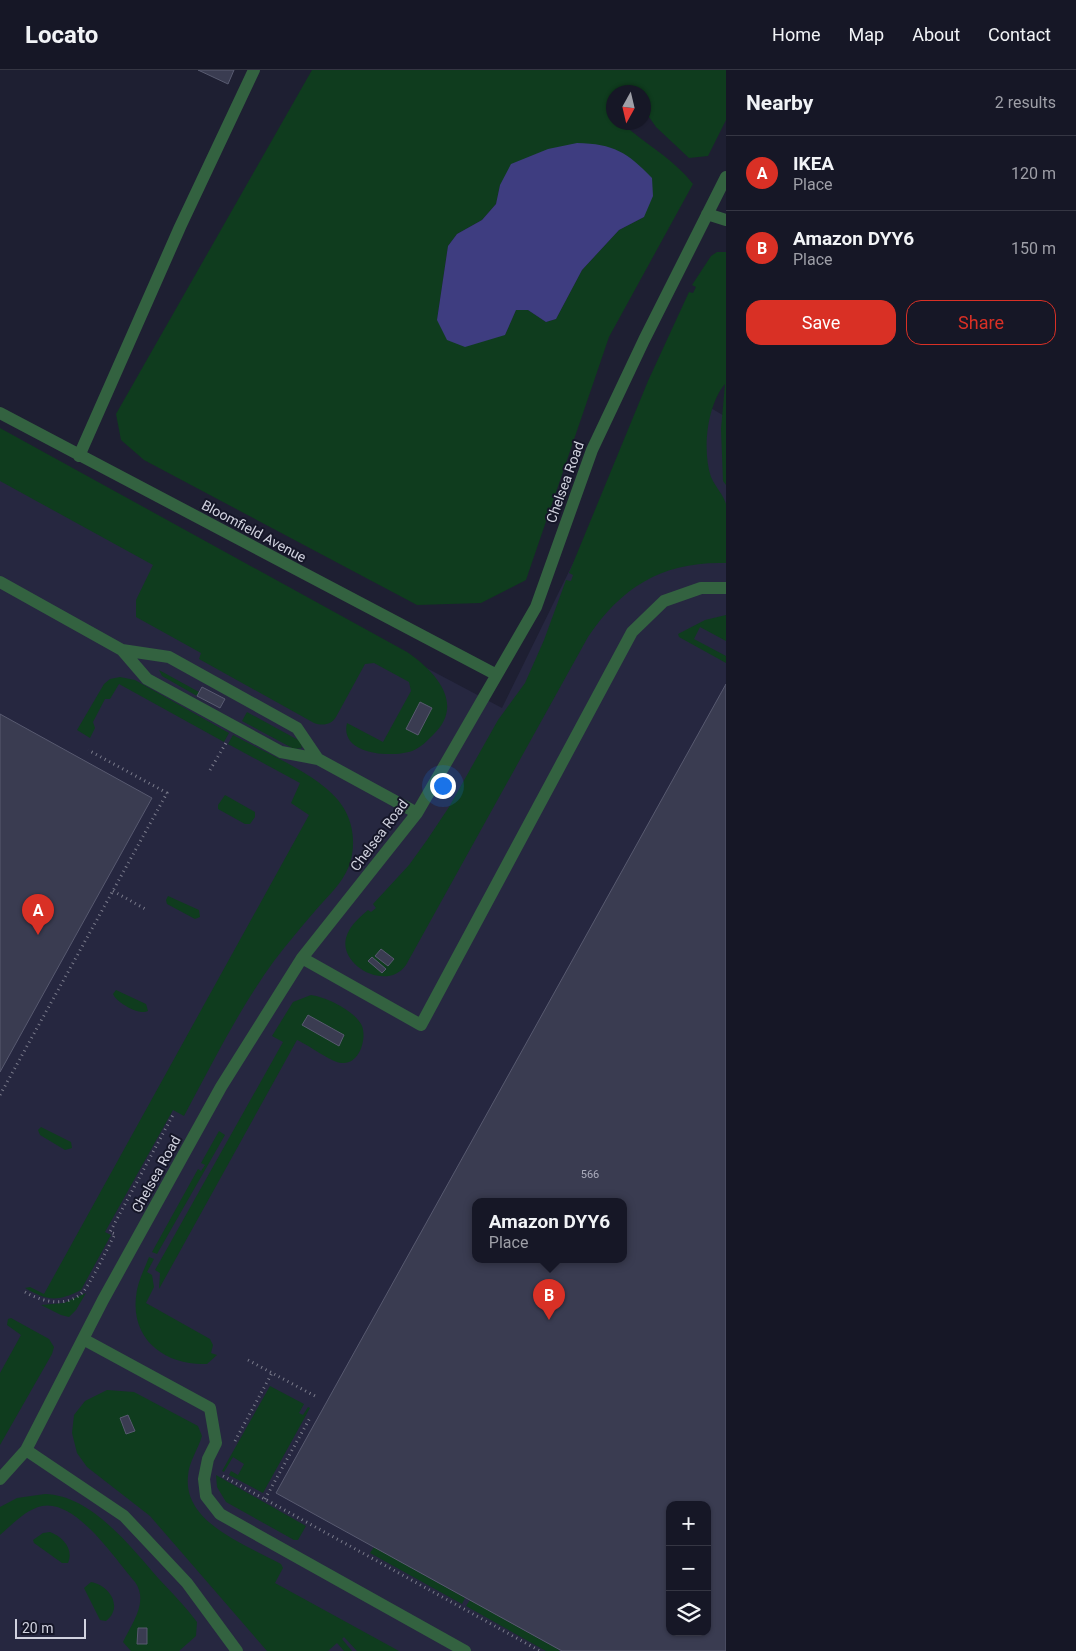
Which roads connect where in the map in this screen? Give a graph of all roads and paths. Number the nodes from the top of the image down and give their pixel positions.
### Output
1 (254, 70) edge
2 (726, 177) edge
3 (707, 214) junction
4 (726, 220) edge
5 (0, 413) edge
6 (79, 456) junction
7 (0, 582) edge
8 (726, 588) edge
9 (122, 650) junction
10 (496, 674) junction
11 (226, 743) dead end
12 (88, 750) dead end
13 (318, 760) junction
14 (210, 770) dead end
15 (416, 813) junction
16 (113, 891) junction
17 (147, 910) dead end
18 (302, 958) junction
19 (0, 1095) edge
20 (174, 1113) dead end
21 (25, 1292) dead end
22 (83, 1339) junction
23 (248, 1360) dead end
24 (272, 1373) junction
25 (315, 1396) dead end
26 (311, 1416) dead end
27 (230, 1449) dead end
28 (26, 1450) junction
29 (220, 1470) dead end
30 (0, 1479) edge
31 (266, 1500) junction
32 (237, 1651) edge
33 (465, 1651) edge
34 (540, 1651) edge

1 - 6 street
2 - 3 street, Chelsea Road
3 - 4 street
3 - 10 street, Chelsea Road
5 - 6 street, Bloomfield Avenue
6 - 10 street, Bloomfield Avenue
7 - 9 street
8 - 18 street
9 - 13 street
9 - 13 street
10 - 15 street, Chelsea Road
11 - 14 path
12 - 16 path
13 - 15 street
15 - 18 street, Chelsea Road
16 - 17 path
16 - 19 path
18 - 22 street, Chelsea Road
20 - 21 path
22 - 28 street, Chelsea Road
22 - 33 street
23 - 24 path
24 - 25 path
24 - 27 path
26 - 31 path
28 - 30 street, Chelsea Road
28 - 32 street
29 - 31 path
31 - 34 path

